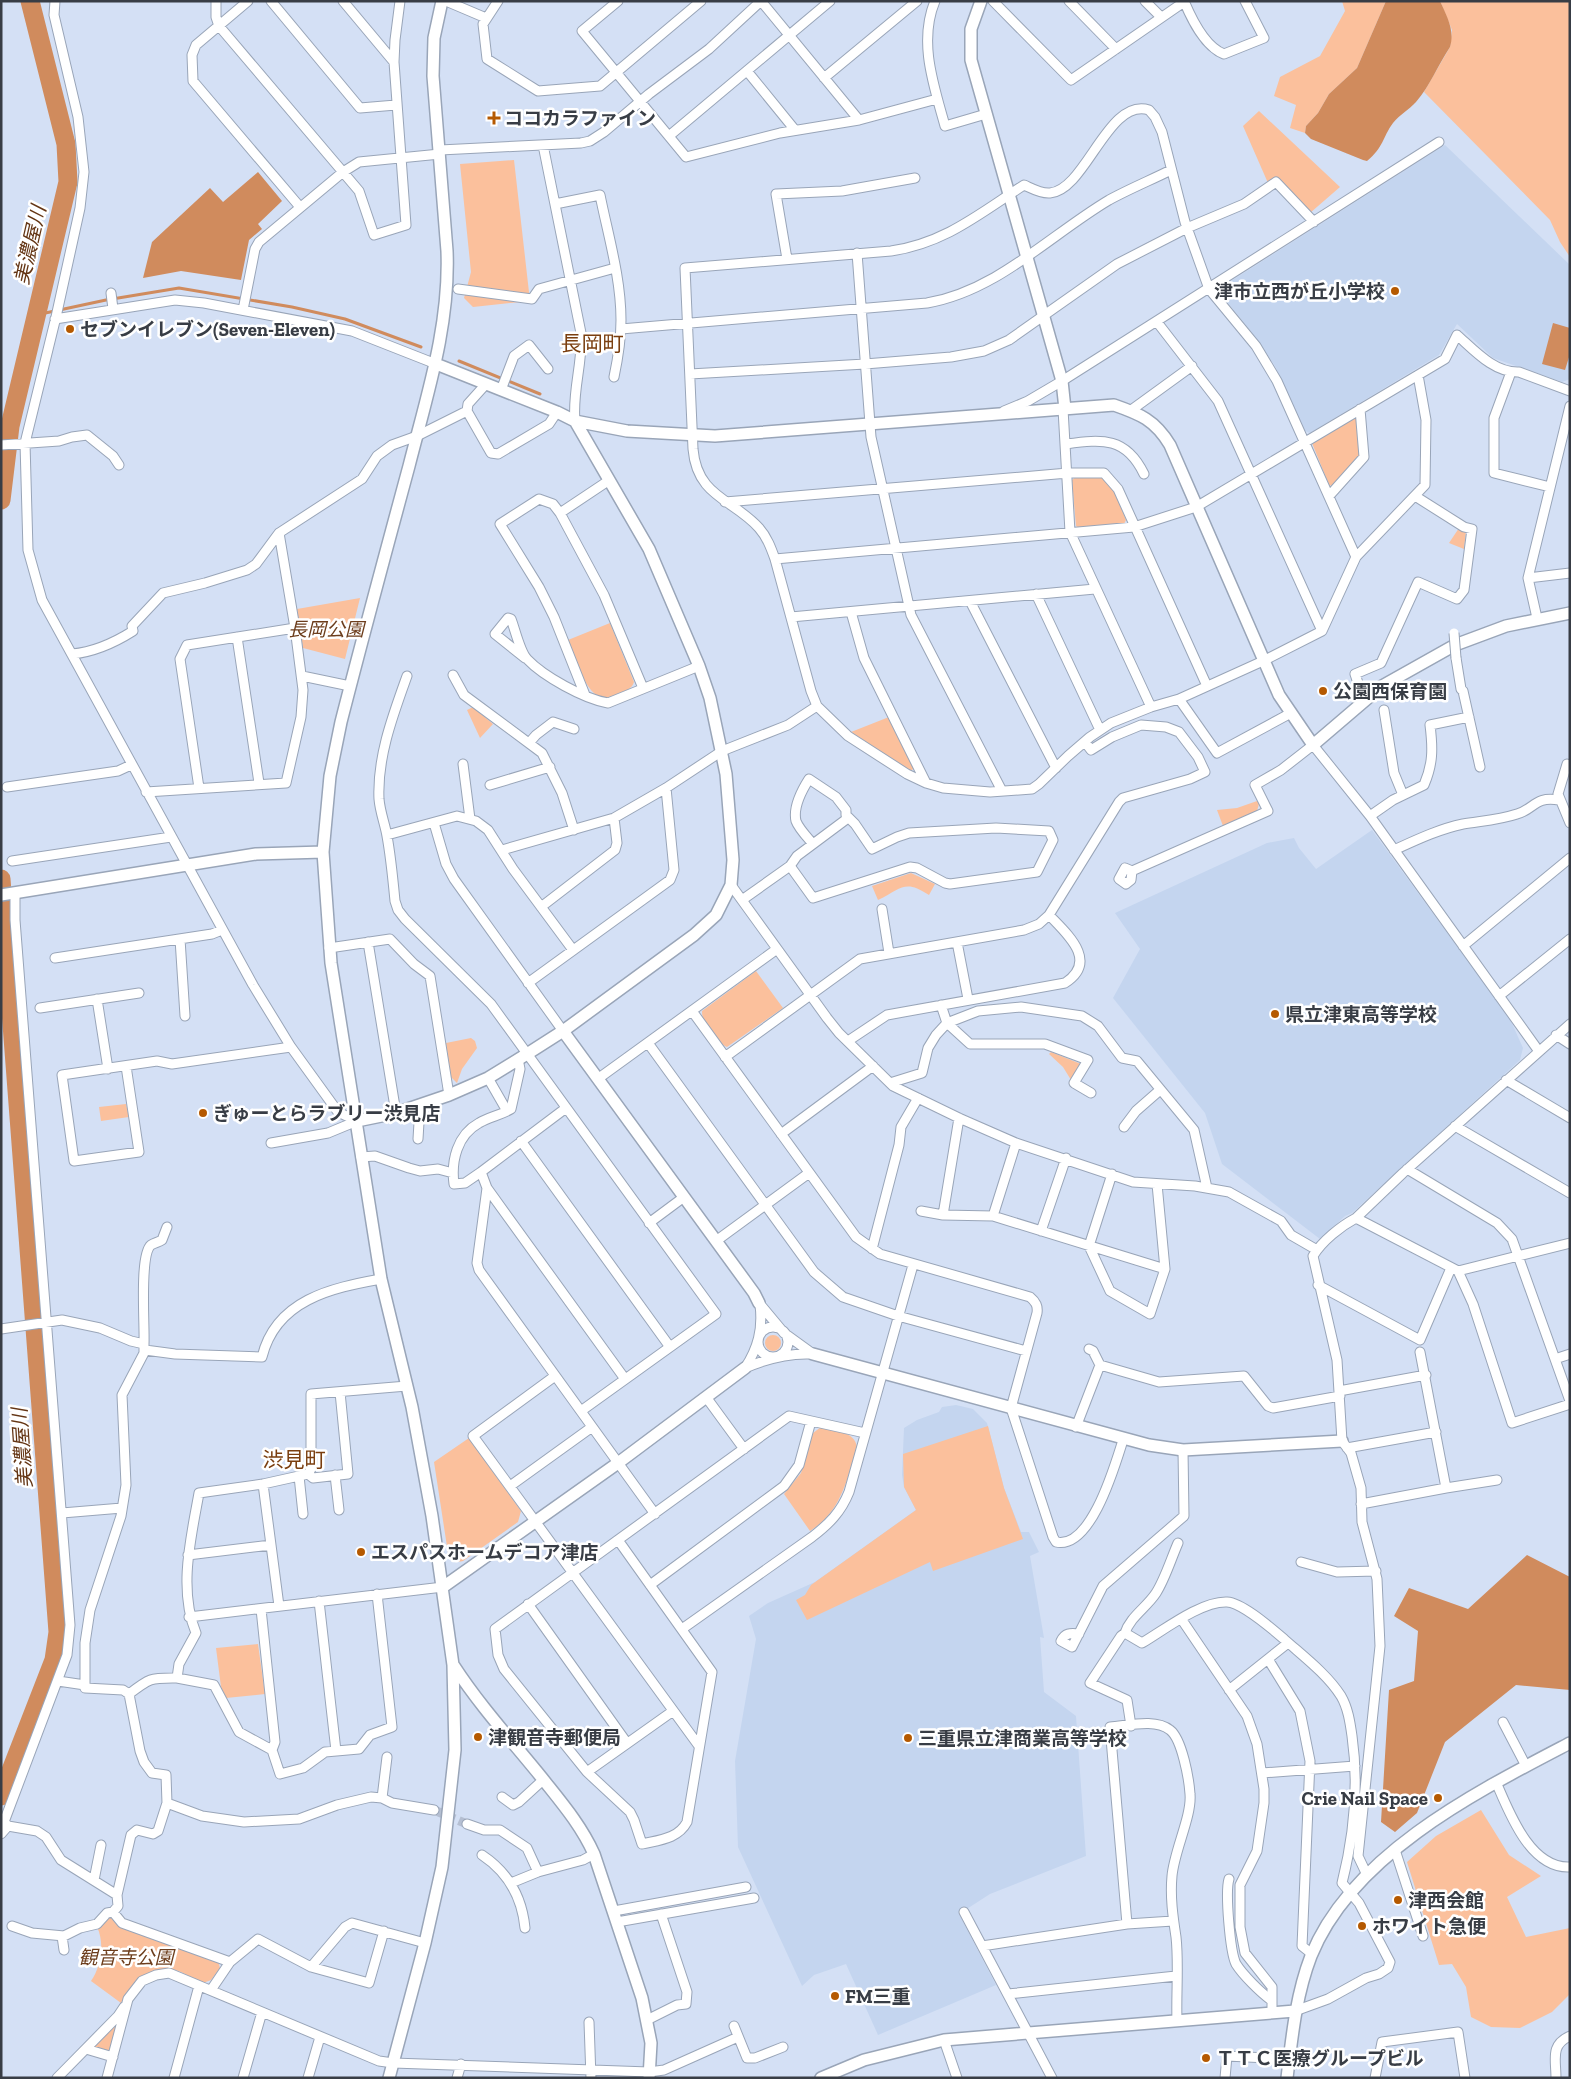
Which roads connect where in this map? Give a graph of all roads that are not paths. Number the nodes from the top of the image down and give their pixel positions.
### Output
1 (55, 1) edge
2 (216, 1) edge
3 (248, 1) edge
4 (271, 1) edge
5 (343, 1) edge
6 (400, 1) edge
7 (444, 1) edge
8 (498, 1) edge
9 (618, 1) edge
10 (701, 1) edge
11 (761, 1) edge
12 (830, 1) edge
13 (917, 1) edge
14 (935, 1) edge
15 (981, 1) edge
16 (993, 1) edge
17 (1069, 1) edge
18 (1145, 1) edge
19 (1245, 1) edge
20 (1184, 2) edge
21 (691, 4) edge
22 (1161, 17) junction
23 (486, 18) junction
24 (219, 26) junction
25 (789, 36) junction
26 (1116, 49) junction
27 (394, 62) junction
28 (747, 71) junction
29 (616, 73) junction
30 (824, 78) junction
31 (937, 99) junction
32 (640, 102) junction
33 (396, 105) junction
34 (986, 114) junction
35 (859, 120) junction
36 (795, 130) junction
37 (669, 136) junction
38 (1439, 142) dead end
39 (543, 145) junction
40 (440, 152) junction
41 (401, 159) junction
42 (1171, 170) junction
43 (343, 172) junction
44 (915, 178) dead end
45 (1009, 194) junction
46 (555, 204) junction
47 (300, 207) junction
48 (1314, 222) junction
49 (1187, 228) junction
50 (857, 253) junction
51 (1026, 256) junction
52 (787, 259) junction
53 (615, 268) junction
54 (571, 279) junction
55 (1209, 288) junction
56 (458, 289) dead end
57 (111, 292) dead end
58 (113, 307) junction
59 (243, 308) junction
60 (860, 309) junction
61 (1043, 317) junction
62 (56, 318) junction
63 (688, 322) junction
64 (1157, 322) junction
65 (621, 329) junction
66 (436, 364) junction
67 (865, 364) junction
68 (1192, 366) junction
69 (548, 369) dead end
70 (1511, 372) junction
71 (690, 374) junction
72 (1418, 375) junction
73 (614, 377) dead end
74 (1062, 381) junction
75 (486, 384) junction
76 (501, 388) junction
77 (1570, 391) edge
78 (1570, 406) edge
79 (1064, 409) junction
80 (1360, 409) junction
81 (467, 411) junction
82 (1130, 411) junction
83 (557, 412) junction
84 (995, 415) junction
85 (575, 421) junction
86 (870, 426) junction
87 (416, 436) junction
88 (693, 436) junction
89 (1304, 443) junction
90 (20, 444) junction
91 (1066, 444) junction
92 (1, 445) edge
93 (119, 465) dead end
94 (1068, 473) junction
95 (1144, 474) dead end
96 (1252, 474) junction
97 (608, 481) junction
98 (883, 488) junction
99 (1550, 488) junction
100 (1328, 496) junction
101 (1415, 496) junction
102 (725, 502) junction
103 (1196, 507) junction
104 (560, 513) junction
105 (1134, 527) junction
106 (1070, 532) junction
107 (279, 533) junction
108 (897, 547) junction
109 (1356, 557) junction
110 (775, 559) junction
111 (1570, 573) edge
112 (1528, 578) junction
113 (1095, 589) junction
114 (1036, 594) junction
115 (970, 600) junction
116 (910, 607) junction
117 (852, 612) junction
118 (1570, 613) edge
119 (791, 617) junction
120 (1537, 618) junction
121 (295, 628) junction
122 (1322, 631) junction
123 (1454, 633) dead end
124 (237, 637) junction
125 (1455, 645) junction
126 (72, 654) junction
127 (526, 658) dead end
128 (1263, 661) junction
129 (699, 666) junction
130 (302, 676) junction
131 (407, 676) dead end
132 (453, 676) dead end
133 (350, 686) junction
134 (1207, 686) junction
135 (643, 688) junction
136 (585, 696) junction
137 (1179, 699) junction
138 (1364, 701) junction
139 (817, 706) junction
140 (1151, 707) junction
141 (1384, 710) dead end
142 (1291, 713) junction
143 (1469, 717) junction
144 (574, 729) dead end
145 (1100, 730) junction
146 (1084, 742) junction
147 (530, 743) junction
148 (1313, 745) junction
149 (722, 751) junction
150 (463, 764) dead end
151 (1567, 764) dead end
152 (131, 765) junction
153 (550, 767) junction
154 (1480, 767) dead end
155 (1056, 768) junction
156 (259, 783) junction
157 (926, 783) junction
158 (490, 785) dead end
159 (7, 787) dead end
160 (199, 788) junction
161 (666, 788) junction
162 (1002, 791) junction
163 (146, 792) junction
164 (1403, 795) junction
165 (1559, 800) junction
166 (1370, 816) junction
167 (614, 818) junction
168 (848, 818) junction
169 (470, 819) junction
170 (434, 823) junction
171 (1570, 824) edge
172 (574, 830) junction
173 (387, 835) junction
174 (171, 837) junction
175 (813, 844) junction
176 (502, 850) junction
177 (1394, 850) junction
178 (323, 852) junction
179 (1570, 858) edge
180 (12, 861) dead end
181 (187, 866) junction
182 (790, 866) junction
183 (1132, 871) dead end
184 (731, 885) junction
185 (15, 893) junction
186 (1, 895) edge
187 (742, 900) junction
188 (541, 907) junction
189 (882, 909) dead end
190 (1049, 915) junction
191 (222, 930) junction
192 (180, 939) junction
193 (1570, 939) edge
194 (368, 942) junction
195 (957, 942) junction
196 (1463, 946) junction
197 (329, 948) junction
198 (777, 949) junction
199 (573, 950) junction
200 (889, 953) junction
201 (55, 958) dead end
202 (528, 983) junction
203 (138, 993) dead end
204 (810, 994) junction
205 (1499, 996) junction
206 (97, 999) junction
207 (968, 999) junction
208 (940, 1005) junction
209 (40, 1008) dead end
210 (692, 1011) junction
211 (185, 1016) dead end
212 (947, 1024) junction
213 (1570, 1024) edge
214 (563, 1031) junction
215 (1556, 1035) junction
216 (848, 1041) junction
217 (648, 1043) junction
218 (1570, 1044) edge
219 (291, 1047) junction
220 (1538, 1050) junction
221 (522, 1056) junction
222 (725, 1057) junction
223 (126, 1066) junction
224 (873, 1066) junction
225 (108, 1069) junction
226 (488, 1078) junction
227 (598, 1078) junction
228 (1506, 1080) junction
229 (890, 1083) junction
230 (1160, 1090) junction
231 (1091, 1093) dead end
232 (449, 1096) junction
233 (918, 1098) junction
234 (420, 1106) junction
235 (566, 1108) junction
236 (507, 1111) junction
237 (396, 1113) junction
238 (959, 1118) junction
239 (1570, 1118) edge
240 (357, 1121) junction
241 (1455, 1126) junction
242 (1124, 1127) dead end
243 (780, 1134) junction
244 (418, 1139) dead end
245 (522, 1141) junction
246 (1016, 1142) junction
247 (271, 1143) dead end
248 (361, 1157) junction
249 (1066, 1158) junction
250 (1407, 1169) junction
251 (481, 1172) junction
252 (453, 1173) junction
253 (809, 1174) junction
254 (1112, 1174) junction
255 (1157, 1184) junction
256 (487, 1188) junction
257 (1207, 1188) junction
258 (1570, 1193) edge
259 (684, 1197) junction
260 (764, 1206) junction
261 (921, 1211) dead end
262 (943, 1215) junction
263 (993, 1216) junction
264 (1356, 1218) junction
265 (650, 1223) junction
266 (167, 1227) dead end
267 (1041, 1231) junction
268 (716, 1241) junction
269 (1570, 1243) edge
270 (1089, 1246) junction
271 (872, 1249) junction
272 (1317, 1250) junction
273 (1519, 1257) junction
274 (912, 1265) junction
275 (1165, 1269) junction
276 (1455, 1270) junction
277 (381, 1279) junction
278 (1318, 1285) junction
279 (759, 1303) junction
280 (898, 1316) junction
281 (46, 1323) junction
282 (1, 1329) edge
283 (784, 1333) junction
284 (760, 1337) junction
285 (144, 1347) junction
286 (670, 1347) junction
287 (1089, 1349) dead end
288 (1026, 1351) junction
289 (1420, 1352) dead end
290 (813, 1354) junction
291 (1570, 1354) edge
292 (778, 1357) junction
293 (1555, 1359) junction
294 (1100, 1365) junction
295 (745, 1368) junction
296 (882, 1373) junction
297 (1426, 1375) junction
298 (555, 1376) junction
299 (625, 1379) junction
300 (407, 1386) junction
301 (340, 1392) junction
302 (1339, 1393) junction
303 (706, 1397) junction
304 (1570, 1402) edge
305 (1011, 1408) junction
306 (581, 1411) junction
307 (811, 1421) junction
308 (1076, 1426) junction
309 (592, 1427) junction
310 (1436, 1432) junction
311 (865, 1433) junction
312 (1123, 1440) junction
313 (1345, 1444) junction
314 (744, 1449) junction
315 (1183, 1450) junction
316 (618, 1462) junction
317 (304, 1475) junction
318 (335, 1475) junction
319 (1498, 1480) dead end
320 (263, 1484) junction
321 (510, 1486) junction
322 (1446, 1488) junction
323 (1361, 1504) junction
324 (122, 1508) junction
325 (339, 1510) dead end
326 (62, 1513) junction
327 (303, 1514) dead end
328 (655, 1514) junction
329 (535, 1521) junction
330 (618, 1540) junction
331 (1178, 1543) dead end
332 (271, 1545) junction
333 (188, 1555) junction
334 (1301, 1562) dead end
335 (1376, 1571) junction
336 (573, 1572) junction
337 (650, 1585) junction
338 (443, 1587) junction
339 (377, 1594) junction
340 (319, 1601) junction
341 (528, 1604) junction
342 (279, 1606) junction
343 (260, 1610) junction
344 (190, 1618) junction
345 (1182, 1620) junction
346 (682, 1629) junction
347 (1125, 1633) junction
348 (1079, 1634) dead end
349 (1288, 1643) junction
350 (1268, 1659) junction
351 (453, 1665) junction
352 (177, 1678) junction
353 (58, 1681) junction
354 (85, 1685) junction
355 (1229, 1690) junction
356 (129, 1694) junction
357 (673, 1711) junction
358 (1503, 1722) dead end
359 (1131, 1726) junction
360 (627, 1743) junction
361 (1570, 1743) edge
362 (699, 1746) junction
363 (272, 1750) junction
364 (336, 1751) junction
365 (387, 1757) dead end
366 (1356, 1766) junction
367 (1526, 1766) junction
368 (1311, 1768) junction
369 (587, 1772) junction
370 (1262, 1773) junction
371 (543, 1780) junction
372 (1496, 1782) junction
373 (502, 1797) dead end
374 (382, 1798) junction
375 (167, 1803) junction
376 (434, 1810) tunnel mouth
377 (4, 1823) edge
378 (467, 1824) tunnel mouth
379 (1, 1834) edge
380 (101, 1845) dead end
381 (1395, 1850) junction
382 (594, 1854) junction
383 (482, 1855) dead end
384 (1570, 1867) edge
385 (538, 1872) junction
386 (1368, 1875) junction
387 (1229, 1879) dead end
388 (94, 1880) junction
389 (511, 1883) junction
390 (746, 1887) dead end
391 (1351, 1892) junction
392 (117, 1895) junction
393 (754, 1898) dead end
394 (113, 1912) junction
395 (964, 1912) dead end
396 (661, 1914) junction
397 (616, 1916) junction
398 (1173, 1921) junction
399 (1127, 1924) junction
400 (12, 1926) dead end
401 (525, 1928) dead end
402 (384, 1932) junction
403 (62, 1936) junction
404 (1423, 1936) dead end
405 (425, 1943) junction
406 (982, 1946) junction
407 (64, 1950) dead end
408 (1312, 1954) junction
409 (230, 1962) junction
410 (311, 1967) junction
411 (1176, 1976) junction
412 (199, 1986) junction
413 (210, 1990) junction
414 (1008, 1994) junction
415 (1271, 2000) junction
416 (126, 2005) junction
417 (1295, 2011) junction
418 (262, 2012) junction
419 (1272, 2013) junction
420 (647, 2020) junction
421 (1177, 2021) junction
422 (588, 2022) dead end
423 (734, 2026) dead end
424 (1028, 2032) junction
425 (1570, 2036) edge
426 (320, 2037) junction
427 (738, 2037) junction
428 (944, 2040) junction
429 (783, 2047) dead end
430 (86, 2049) junction
431 (113, 2057) junction
432 (1289, 2059) junction
433 (393, 2063) junction
434 (461, 2064) junction
435 (523, 2068) junction
436 (591, 2074) edge
437 (649, 2075) edge
438 (57, 2078) edge
439 (107, 2078) edge
440 (174, 2078) edge
441 (243, 2078) edge
442 (308, 2078) edge
443 (389, 2078) edge
444 (457, 2078) edge
445 (520, 2078) edge
446 (821, 2078) edge
447 (957, 2078) edge
448 (1052, 2078) edge
449 (1225, 2078) edge
450 (1286, 2078) edge
451 (1375, 2078) edge
452 (1465, 2078) edge
453 (1556, 2078) edge

1 - 62 street
2 - 24 street
3 - 24 street
4 - 33 street
5 - 27 street
6 - 27 street
7 - 23 street
7 - 40 street
8 - 23 street
9 - 29 street
10 - 21 street
11 - 25 street
11 - 32 street
12 - 25 street
13 - 30 street
14 - 31 street
15 - 34 street
16 - 26 street
17 - 26 street
18 - 22 street
19 - 20 street
20 - 22 street
21 - 29 street
22 - 26 street
23 - 29 street
24 - 43 street
24 - 47 street
25 - 28 street
25 - 30 street
27 - 33 street
28 - 36 street
28 - 37 street
29 - 32 street
30 - 35 street
31 - 34 street
31 - 35 street
32 - 37 street
32 - 39 street
33 - 41 street
34 - 45 street
35 - 36 street
36 - 37 street
38 - 48 street
39 - 40 street
39 - 46 street
40 - 41 street
40 - 66 street
41 - 43 street
41 - 43 street
42 - 45 street
42 - 49 street
42 - 51 street
43 - 47 street
44 - 52 street
45 - 50 street
45 - 51 street
46 - 53 street
46 - 54 street
47 - 59 street
48 - 49 street
48 - 55 street
49 - 55 street
49 - 61 street
50 - 52 street
50 - 60 street
51 - 60 street
51 - 61 street
52 - 63 street
53 - 54 street
53 - 65 street
54 - 56 street
54 - 85 street
55 - 64 street
55 - 89 street
57 - 58 street
58 - 59 street
58 - 62 street
59 - 66 street
60 - 63 street
60 - 67 street
61 - 67 street
61 - 74 street
62 - 90 street
63 - 65 street
63 - 71 street
64 - 68 street
64 - 74 street
65 - 73 street
66 - 75 street
66 - 87 street
67 - 71 street
67 - 86 street
68 - 82 street
68 - 96 street
69 - 76 street
70 - 72 street
70 - 77 street
70 - 99 street
71 - 88 street
72 - 80 street
72 - 101 street
74 - 79 street
74 - 84 street
75 - 76 street
75 - 81 street
76 - 83 street
78 - 99 street
79 - 82 street
79 - 84 street
79 - 91 street
80 - 89 street
80 - 100 street
81 - 83 street
81 - 87 street
82 - 103 street
83 - 85 street
84 - 86 street
85 - 88 street
85 - 97 street
86 - 88 street
86 - 98 street
87 - 107 street
87 - 133 street
88 - 102 street
89 - 96 street
89 - 100 street
90 - 92 street
90 - 93 street
90 - 126 street
91 - 94 street
91 - 95 street
94 - 98 street
94 - 105 street
94 - 106 street
96 - 103 street
96 - 122 street
97 - 104 street
97 - 129 street
98 - 102 street
98 - 108 street
99 - 112 street
100 - 109 street
101 - 109 street
101 - 138 street
102 - 110 street
103 - 105 street
103 - 128 street
104 - 135 street
104 - 136 street
105 - 106 street
105 - 134 street
106 - 108 street
106 - 113 street
107 - 121 street
107 - 126 street
108 - 110 street
108 - 116 street
109 - 122 street
110 - 119 street
111 - 112 street
112 - 120 street
113 - 114 street
113 - 140 street
114 - 115 street
114 - 145 street
115 - 116 street
115 - 155 street
116 - 117 street
116 - 162 street
117 - 119 street
117 - 157 street
118 - 120 street
119 - 139 street
120 - 125 street
121 - 124 street
121 - 130 street
122 - 128 street
123 - 125 street, bridge
124 - 156 street
124 - 160 street
125 - 138 street
125 - 143 street, bridge
126 - 152 street
127 - 136 street
128 - 134 street
128 - 142 street
129 - 135 street
129 - 149 street
130 - 133 street
130 - 156 street
131 - 173 street
132 - 147 street
133 - 178 street
134 - 137 street
135 - 136 street
137 - 140 street
137 - 142 street
138 - 148 street
139 - 149 street
139 - 157 street
140 - 145 street
141 - 164 street
142 - 148 street
143 - 154 street
143 - 164 street
144 - 147 street
145 - 146 street
146 - 155 street
146 - 190 street
147 - 153 street
148 - 166 street
148 - 183 street
149 - 161 street
149 - 184 street
150 - 169 street
151 - 165 street
152 - 159 street
152 - 163 street
153 - 158 street
153 - 172 street
155 - 162 street
156 - 160 street
157 - 162 street
160 - 163 street
161 - 167 street
161 - 199 street
163 - 174 street
164 - 166 street
165 - 171 street
165 - 177 street
166 - 177 street
167 - 172 street
167 - 188 street
168 - 175 street
168 - 175 street
168 - 182 street
169 - 170 street
169 - 176 street
170 - 173 street
170 - 202 street
172 - 176 street
173 - 221 street
174 - 180 street
174 - 181 street
175 - 182 street
176 - 188 street
177 - 196 street
178 - 181 street
178 - 197 street
179 - 196 street
181 - 185 street
181 - 191 street
182 - 187 street
184 - 187 street
184 - 214 street
185 - 186 street
185 - 281 street
187 - 198 street
188 - 199 street
189 - 200 street
190 - 195 street
190 - 207 street
191 - 192 street
191 - 219 street
192 - 201 street
192 - 211 street
193 - 205 street
194 - 197 street
194 - 232 street
194 - 237 street
195 - 200 street
195 - 207 street
196 - 205 street
197 - 240 street
198 - 204 street
198 - 210 street
199 - 202 street
200 - 204 street
202 - 214 street
203 - 206 street
204 - 216 street
204 - 222 street
205 - 220 street
206 - 209 street
206 - 225 street
207 - 208 street
208 - 212 street
208 - 216 street
210 - 217 street
210 - 222 street
212 - 229 street
212 - 230 street
212 - 231 street
213 - 215 street
214 - 221 street
214 - 227 street
215 - 218 street
215 - 220 street
216 - 224 street
217 - 227 street
217 - 260 street
219 - 223 street
219 - 240 street
220 - 228 street
221 - 226 street
221 - 235 street
221 - 236 street
222 - 243 street
223 - 225 street
223 - 225 street
224 - 229 street
224 - 243 street
226 - 232 street
226 - 236 street
227 - 259 street
228 - 239 street
228 - 241 street
229 - 233 street
230 - 242 street
230 - 257 street
232 - 234 street
233 - 238 street
233 - 271 street
234 - 237 street
234 - 244 street
235 - 245 street
235 - 265 street
236 - 252 street
237 - 240 street
238 - 246 street
238 - 262 street
240 - 247 street
240 - 248 street
241 - 250 street
241 - 258 street
243 - 253 street
245 - 251 street
245 - 286 street
246 - 249 street
246 - 263 street
248 - 252 street
248 - 277 street
249 - 254 street
249 - 267 street
250 - 264 street
250 - 273 street
251 - 252 street
251 - 256 street
253 - 260 street
253 - 271 street
254 - 255 street
254 - 270 street
255 - 257 street
255 - 275 street
256 - 298 street
256 - 299 street
257 - 272 street
259 - 265 street
259 - 268 street
260 - 268 street
260 - 280 street
261 - 262 street
262 - 263 street
263 - 267 street
264 - 272 street
264 - 276 street
265 - 286 street
266 - 285 street
267 - 270 street
268 - 279 street
269 - 273 street
270 - 275 street
270 - 275 street
271 - 274 street
272 - 278 street
273 - 276 street
273 - 293 street
274 - 280 street
274 - 288 street
276 - 278 street
276 - 304 street
277 - 285 street
277 - 300 street
278 - 302 street
279 - 283 street
279 - 284 street
280 - 288 street
280 - 296 street
281 - 282 street
281 - 285 street
281 - 326 street
283 - 284 street
283 - 290 street
283 - 292 street
284 - 292 street
284 - 295 street
285 - 324 street
286 - 299 street
287 - 294 street
288 - 305 street
289 - 297 street
290 - 292 street
290 - 296 street
291 - 293 street
292 - 295 street
293 - 304 street
294 - 302 street
294 - 308 street
295 - 303 street
296 - 305 street
296 - 311 street
297 - 302 street
297 - 310 street
298 - 306 street
298 - 321 street
299 - 306 street
300 - 301 street
300 - 338 street
301 - 317 street
301 - 318 street
302 - 313 street
303 - 314 street
303 - 316 street
305 - 308 street
305 - 312 street
306 - 309 street
307 - 311 street
307 - 314 street
307 - 337 street
308 - 312 street
309 - 316 street
309 - 321 street
310 - 313 street
310 - 322 street
311 - 346 street
312 - 315 street
313 - 315 street
313 - 323 street
314 - 328 street
315 - 348 street
316 - 328 street
316 - 329 street
317 - 318 street
317 - 320 street
317 - 327 street
318 - 325 street
319 - 322 street
320 - 332 street
320 - 333 street
321 - 329 street
322 - 323 street
323 - 335 street
324 - 326 street
324 - 354 street
326 - 353 street
328 - 330 street
329 - 336 street
329 - 338 street
330 - 336 street
330 - 337 street
331 - 347 street
332 - 333 street
332 - 342 street
333 - 344 street
334 - 335 street
335 - 386 street
336 - 341 street
336 - 357 street
337 - 346 street
338 - 339 street
338 - 351 street
339 - 340 street
339 - 364 street
340 - 342 street
340 - 364 street
341 - 360 street
341 - 369 street
342 - 343 street
343 - 344 street
343 - 363 street
344 - 352 street
345 - 347 street
345 - 349 street
345 - 355 street
346 - 362 street
347 - 359 street
349 - 350 street
349 - 366 street
350 - 355 street
350 - 368 street
351 - 371 street
351 - 405 street
352 - 356 street
352 - 363 street
353 - 354 street
353 - 377 street
354 - 356 street
355 - 370 street
356 - 375 street
357 - 360 street
357 - 362 street
358 - 367 street
359 - 398 street
359 - 399 street
360 - 369 street
361 - 367 street
362 - 369 street
363 - 364 street
365 - 374 street
366 - 368 street
366 - 391 street
367 - 372 street
368 - 370 street
368 - 408 street
370 - 415 street
371 - 373 street
371 - 382 street
372 - 381 street
372 - 384 street
374 - 375 street
374 - 376 street
375 - 392 street
377 - 379 street
377 - 388 street
378 - 385 street
380 - 388 street
381 - 386 street
381 - 404 street
382 - 385 street
382 - 397 street
383 - 389 street
385 - 389 street
386 - 391 street
387 - 415 street
388 - 392 street
389 - 401 street
390 - 397 street
391 - 408 street
391 - 417 street
392 - 394 street
393 - 396 street
394 - 403 street
394 - 409 street
395 - 406 street
396 - 397 street
396 - 420 street
397 - 420 street
398 - 399 street
398 - 411 street
399 - 406 street
400 - 403 street
402 - 405 street
402 - 410 street
402 - 410 street
403 - 407 street
405 - 433 street
406 - 414 street
408 - 417 street
409 - 410 street
409 - 413 street
411 - 414 street
411 - 421 street
412 - 413 street
412 - 416 street
412 - 440 street
413 - 418 street
414 - 424 street
415 - 419 street
416 - 430 street
416 - 431 street
417 - 419 street
417 - 432 street
418 - 426 street
418 - 441 street
419 - 421 street
420 - 437 street
421 - 424 street
422 - 436 street
423 - 427 street
424 - 428 street
424 - 448 street
425 - 453 street
426 - 433 street
426 - 442 street
427 - 429 street
427 - 437 street
428 - 446 street
428 - 447 street
430 - 431 street
430 - 438 street
431 - 439 street
432 - 449 street
432 - 450 street
433 - 434 street
433 - 443 street
434 - 435 street
434 - 444 street
435 - 436 street
435 - 445 street
436 - 437 street
451 - 452 street

